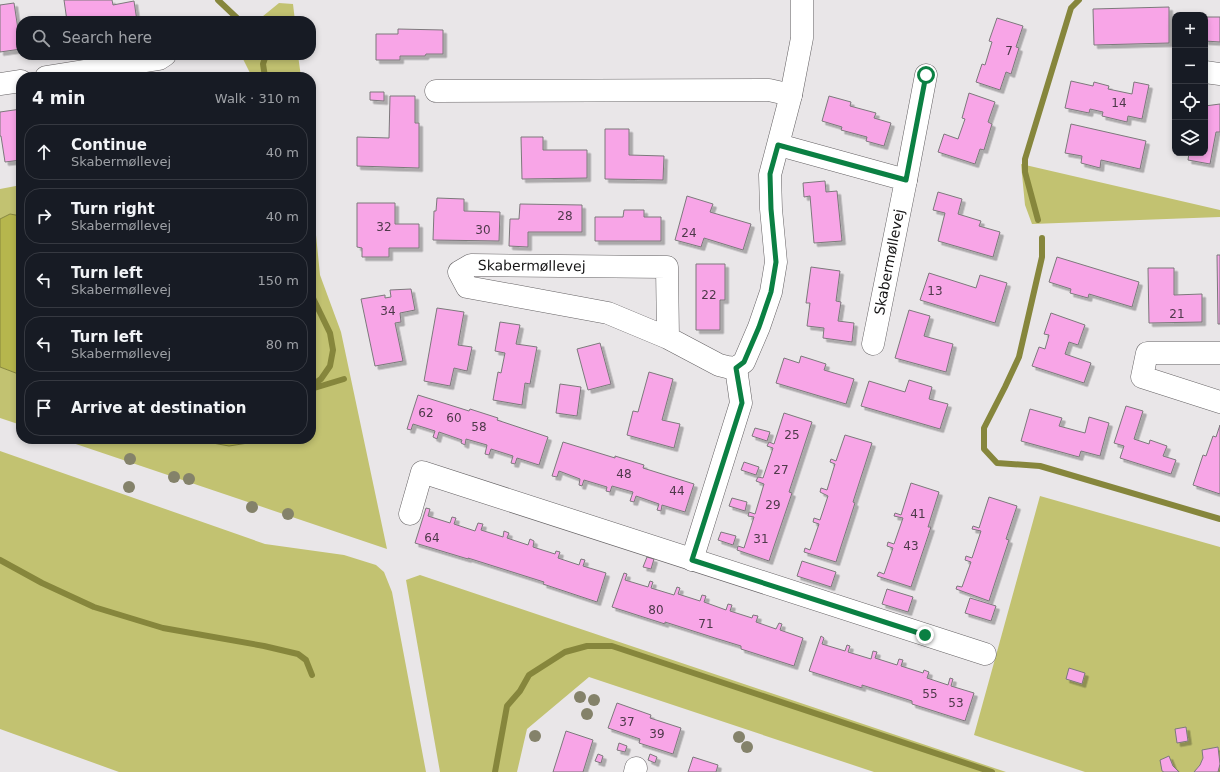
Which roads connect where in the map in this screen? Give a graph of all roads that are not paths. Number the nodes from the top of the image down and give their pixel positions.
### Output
1 (802, 0) edge
2 (153, 60) edge
3 (77, 72) edge
4 (1208, 72) edge
5 (1220, 74) edge
6 (926, 75) dead end
7 (16, 82) edge
8 (0, 84) edge
9 (436, 90) dead end
10 (790, 95) junction
11 (778, 145) junction
12 (906, 180) junction
13 (668, 338) junction
14 (873, 344) dead end
15 (1220, 353) edge
16 (736, 368) junction
17 (1220, 402) edge
18 (410, 514) dead end
19 (692, 560) junction
20 (985, 654) dead end

1 - 10 street
2 - 3 street
4 - 5 street
6 - 12 street, Skabermøllevej
7 - 8 street
9 - 10 street
10 - 11 street
11 - 12 street
11 - 16 street
12 - 14 street, Skabermøllevej
13 - 13 street, Skabermøllevej
13 - 16 street, Skabermøllevej
15 - 17 street
16 - 19 street
18 - 19 street
19 - 20 street

